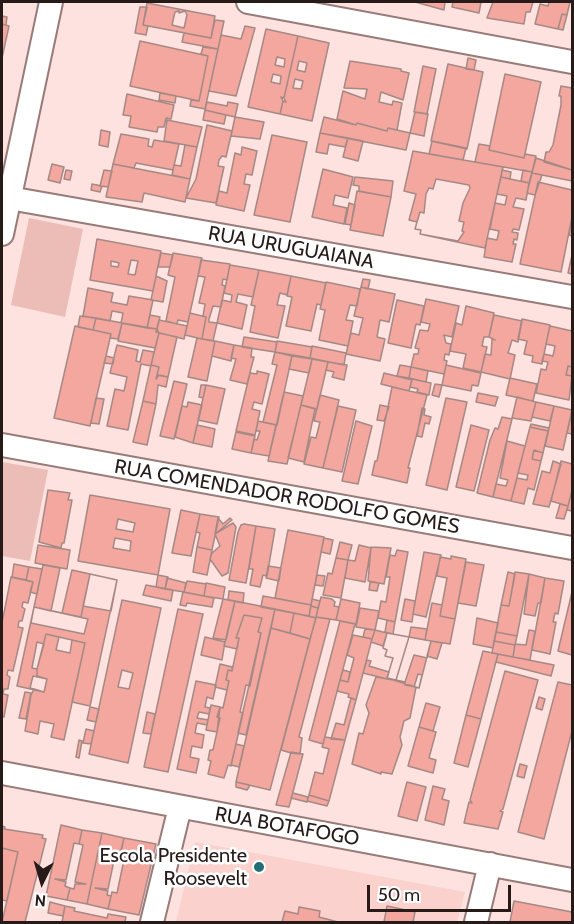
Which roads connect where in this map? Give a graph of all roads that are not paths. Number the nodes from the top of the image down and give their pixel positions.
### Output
1 (51, 2) edge
2 (248, 2) edge
3 (573, 62) edge
4 (9, 198) junction
5 (2, 234) edge
6 (573, 297) edge
7 (2, 445) edge
8 (573, 548) edge
9 (2, 773) edge
10 (180, 807) junction
11 (490, 864) junction
12 (572, 877) edge
13 (152, 922) edge
14 (476, 922) edge

1 - 4 street
2 - 3 street
4 - 5 street
4 - 6 street, RUA URUGUAIANA
7 - 8 street, RUA COMENDADOR RODOLFO GOMES
9 - 10 street, RUA BOTAFOGO
10 - 11 street, RUA BOTAFOGO
10 - 13 street
11 - 12 street, RUA BOTAFOGO
11 - 14 street

